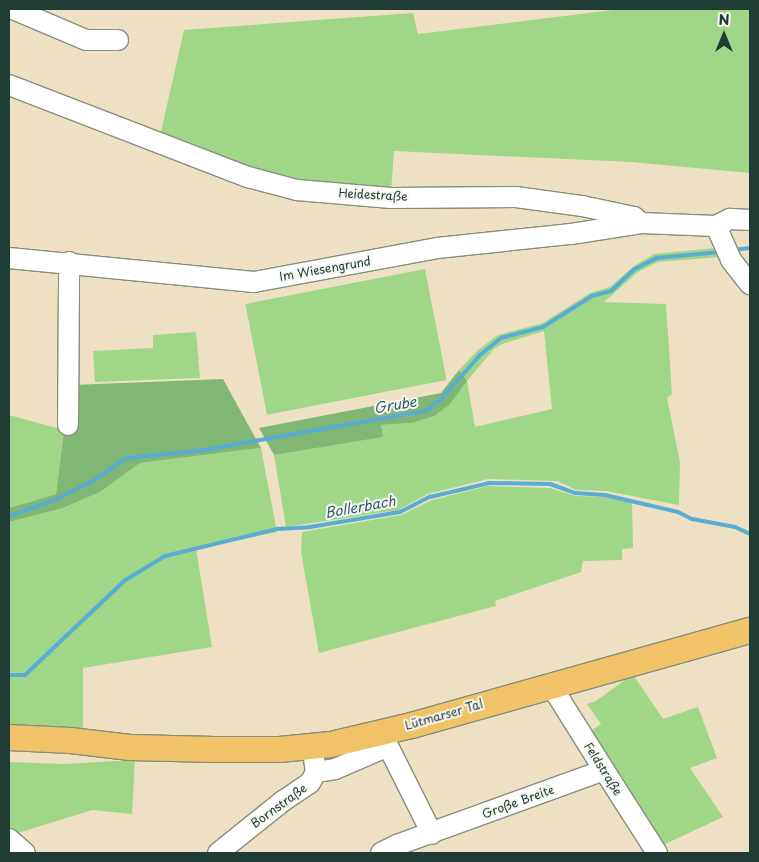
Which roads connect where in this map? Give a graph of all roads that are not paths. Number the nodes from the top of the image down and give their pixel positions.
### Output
1 (14, 9) edge
2 (118, 40) dead end
3 (9, 85) edge
4 (750, 220) edge
5 (641, 223) junction
6 (719, 234) junction
7 (9, 258) edge
8 (69, 262) junction
9 (750, 284) edge
10 (68, 425) dead end
11 (750, 630) edge
12 (553, 684) junction
13 (9, 737) edge
14 (130, 747) junction
15 (311, 747) junction
16 (9, 751) edge
17 (604, 770) junction
18 (316, 772) junction
19 (432, 834) junction
20 (9, 839) edge
21 (26, 853) edge
22 (218, 853) edge
23 (382, 853) edge
24 (657, 853) edge

1 - 2 street
3 - 5 street, Heidestraße
4 - 6 street, Heidestraße
5 - 6 street, Heidestraße
5 - 8 street, Im Wiesengrund
6 - 9 street
7 - 8 street, Im Wiesengrund
8 - 10 street
11 - 12 main road, Lütmarser Tal
12 - 15 main road, Lütmarser Tal
12 - 17 street, Feldstraße
13 - 14 main road, Lütmarser Tal
14 - 15 main road, Lütmarser Tal
14 - 16 main road, Lütmarser Tal
15 - 18 street, Bornstraße
17 - 19 street, Große Breite
17 - 24 street, Feldstraße
18 - 19 street
18 - 22 street, Bornstraße
19 - 23 street, Große Breite
20 - 21 street

